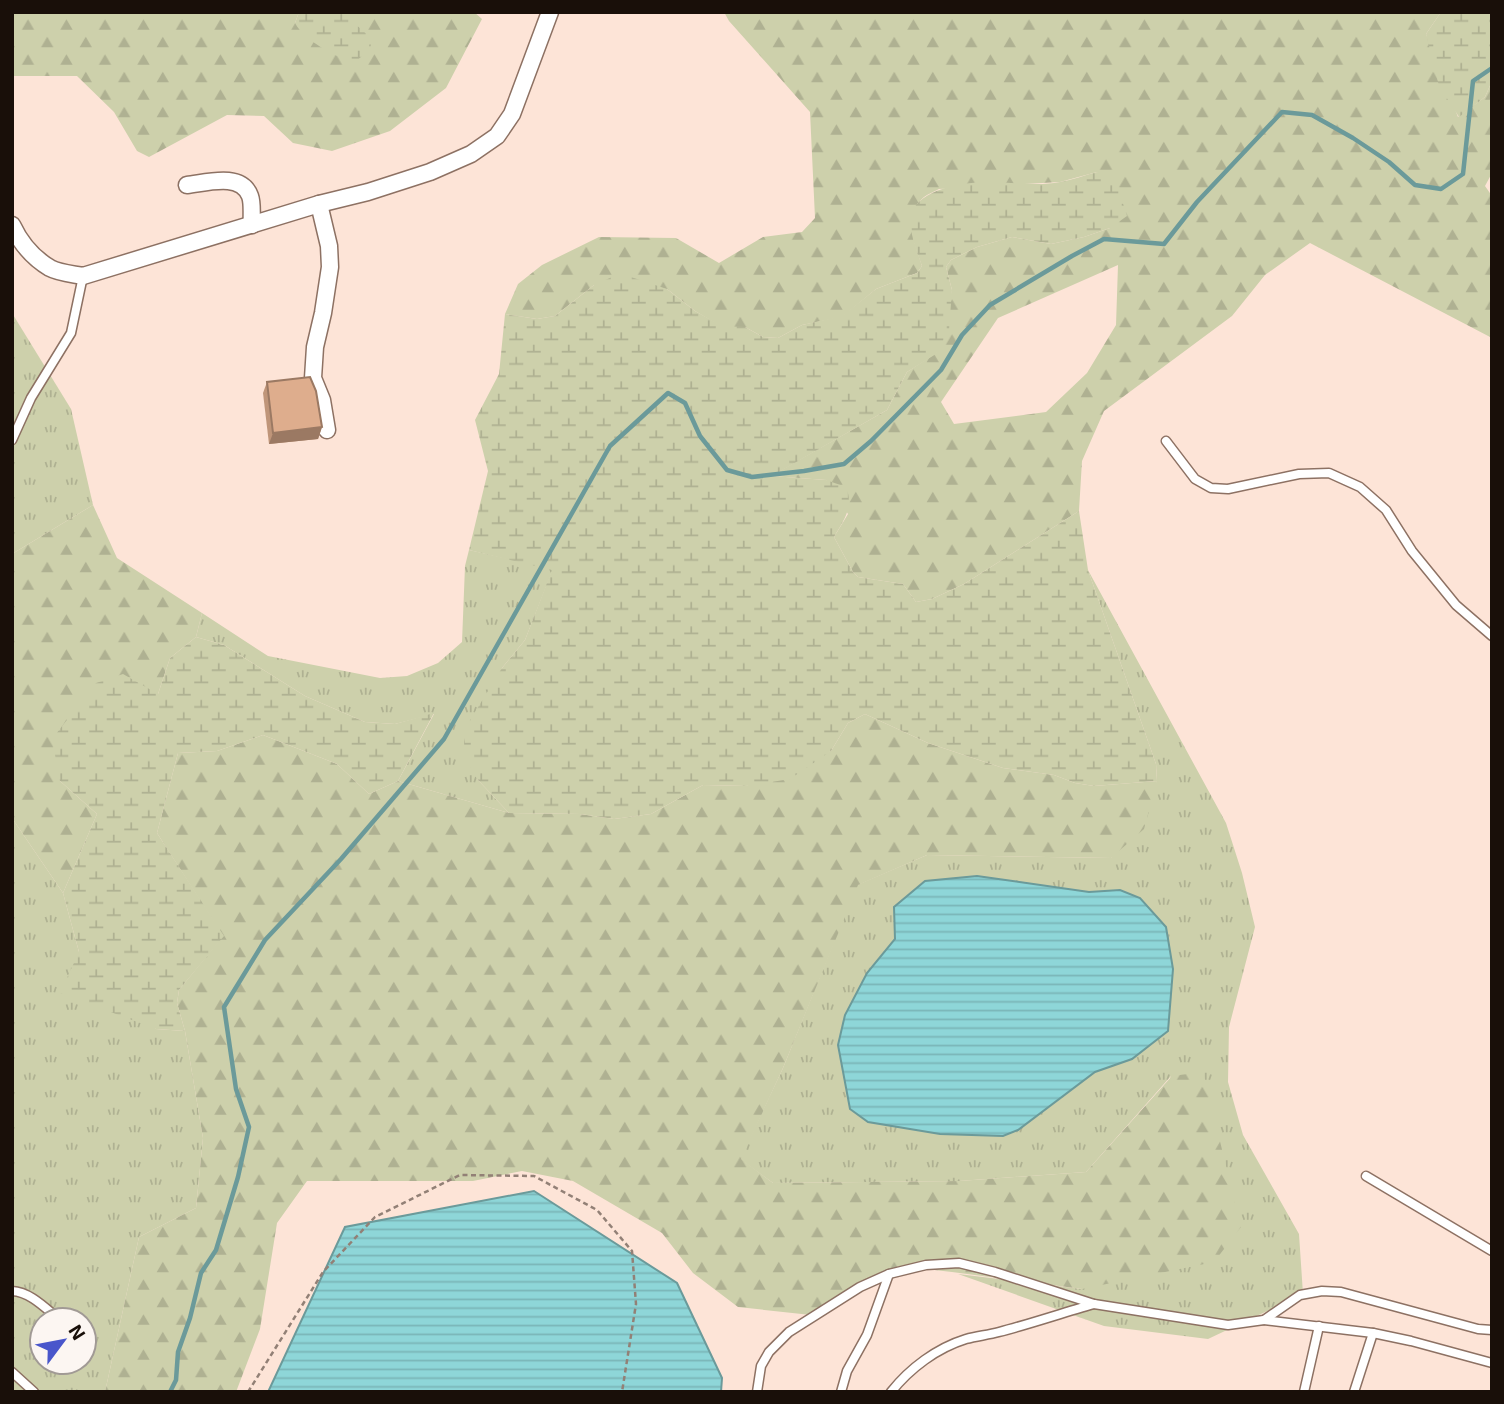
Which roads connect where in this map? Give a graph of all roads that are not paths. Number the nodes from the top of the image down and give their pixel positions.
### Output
1 (550, 12) edge
2 (187, 185) dead end
3 (319, 204) junction
4 (12, 225) edge
5 (252, 225) junction
6 (83, 276) junction
7 (327, 430) dead end
8 (12, 440) edge
9 (1166, 441) dead end
10 (1492, 636) edge
11 (1366, 1176) dead end
12 (1492, 1251) edge
13 (889, 1274) junction
14 (12, 1291) edge
15 (1094, 1304) junction
16 (42, 1306) edge
17 (1264, 1320) junction
18 (1319, 1326) junction
19 (1492, 1330) edge
20 (1373, 1333) junction
21 (1492, 1363) edge
22 (12, 1372) edge
23 (34, 1392) edge
24 (757, 1392) edge
25 (841, 1392) edge
26 (891, 1392) edge
27 (1304, 1392) edge
28 (1354, 1392) edge

1 - 3 street
2 - 5 street
3 - 5 street
3 - 7 street
4 - 6 street
5 - 6 street
6 - 8 lane
9 - 10 lane
11 - 12 lane
13 - 15 lane
13 - 24 lane
13 - 25 lane
14 - 16 lane
15 - 17 lane
15 - 26 lane
17 - 18 lane
17 - 19 lane
18 - 20 lane
18 - 27 lane
20 - 21 lane
20 - 28 lane
22 - 23 lane

